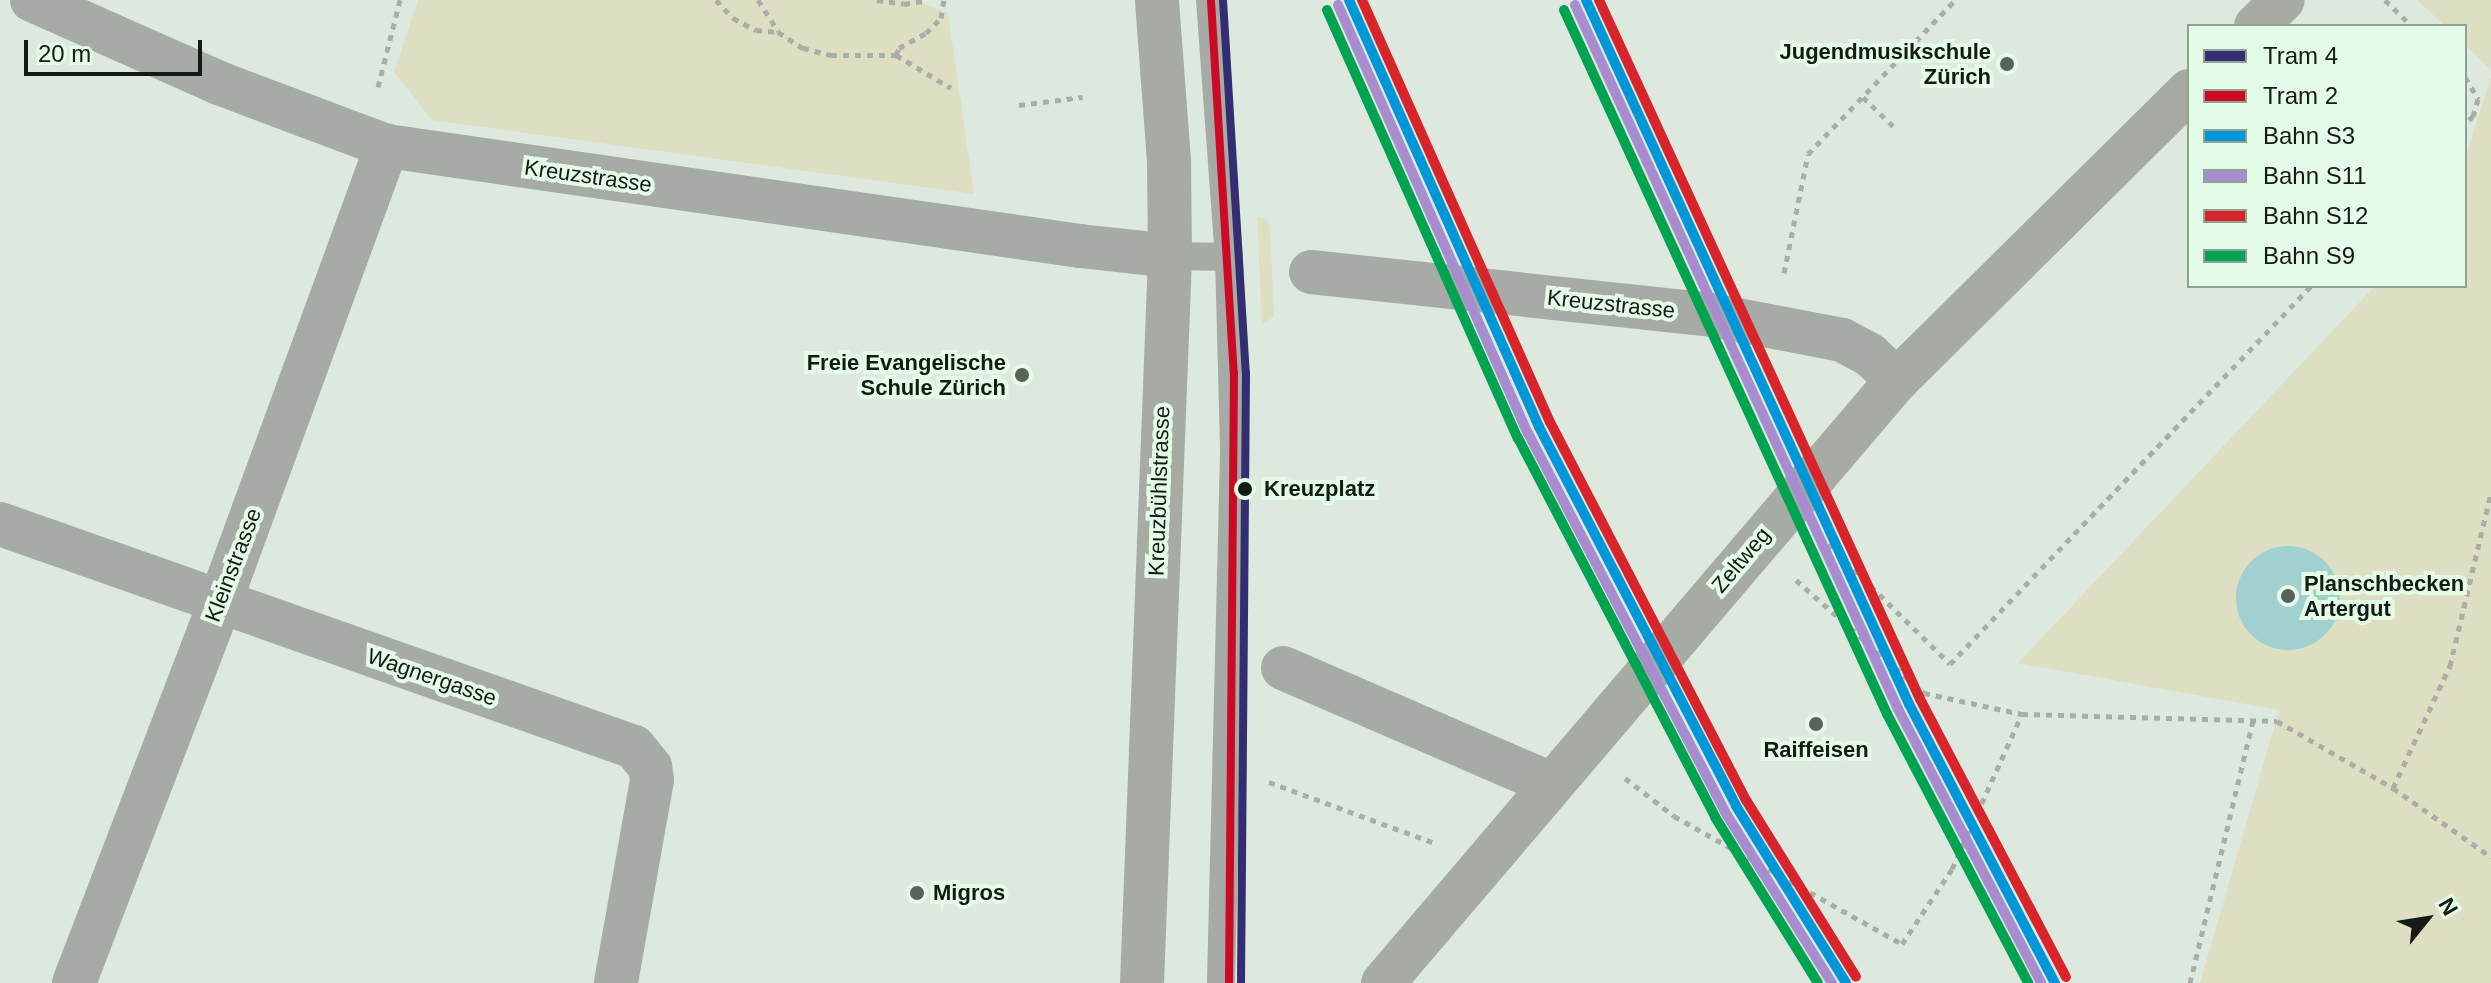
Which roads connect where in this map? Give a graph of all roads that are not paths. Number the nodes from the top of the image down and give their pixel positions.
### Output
1 (32, 0) edge
2 (1157, 0) edge
3 (1210, 0) edge
4 (2283, 0) edge
5 (2258, 24) edge
6 (2187, 93) edge
7 (387, 146) junction
8 (1170, 256) junction
9 (1229, 257) junction
10 (1311, 272) dead end
11 (1897, 380) junction
12 (0, 524) edge
13 (220, 602) junction
14 (1283, 668) dead end
15 (1551, 784) junction
16 (74, 983) edge
17 (616, 983) edge
18 (1142, 983) edge
19 (1221, 983) edge
20 (1383, 983) edge

1 - 7 street, Kreuzstrasse
2 - 8 main road, Kreuzbühlstrasse
3 - 9 lane
4 - 5 main road
6 - 11 main road, Zeltweg
7 - 8 street, Kreuzstrasse
7 - 13 street, Kleinstrasse
8 - 9 lane
8 - 18 main road, Kreuzbühlstrasse
9 - 19 lane
10 - 11 street, Kreuzstrasse
11 - 15 main road, Zeltweg
12 - 13 street, Wagnergasse
13 - 16 street, Kleinstrasse
13 - 17 street, Wagnergasse
14 - 15 street
15 - 20 main road, Zeltweg

